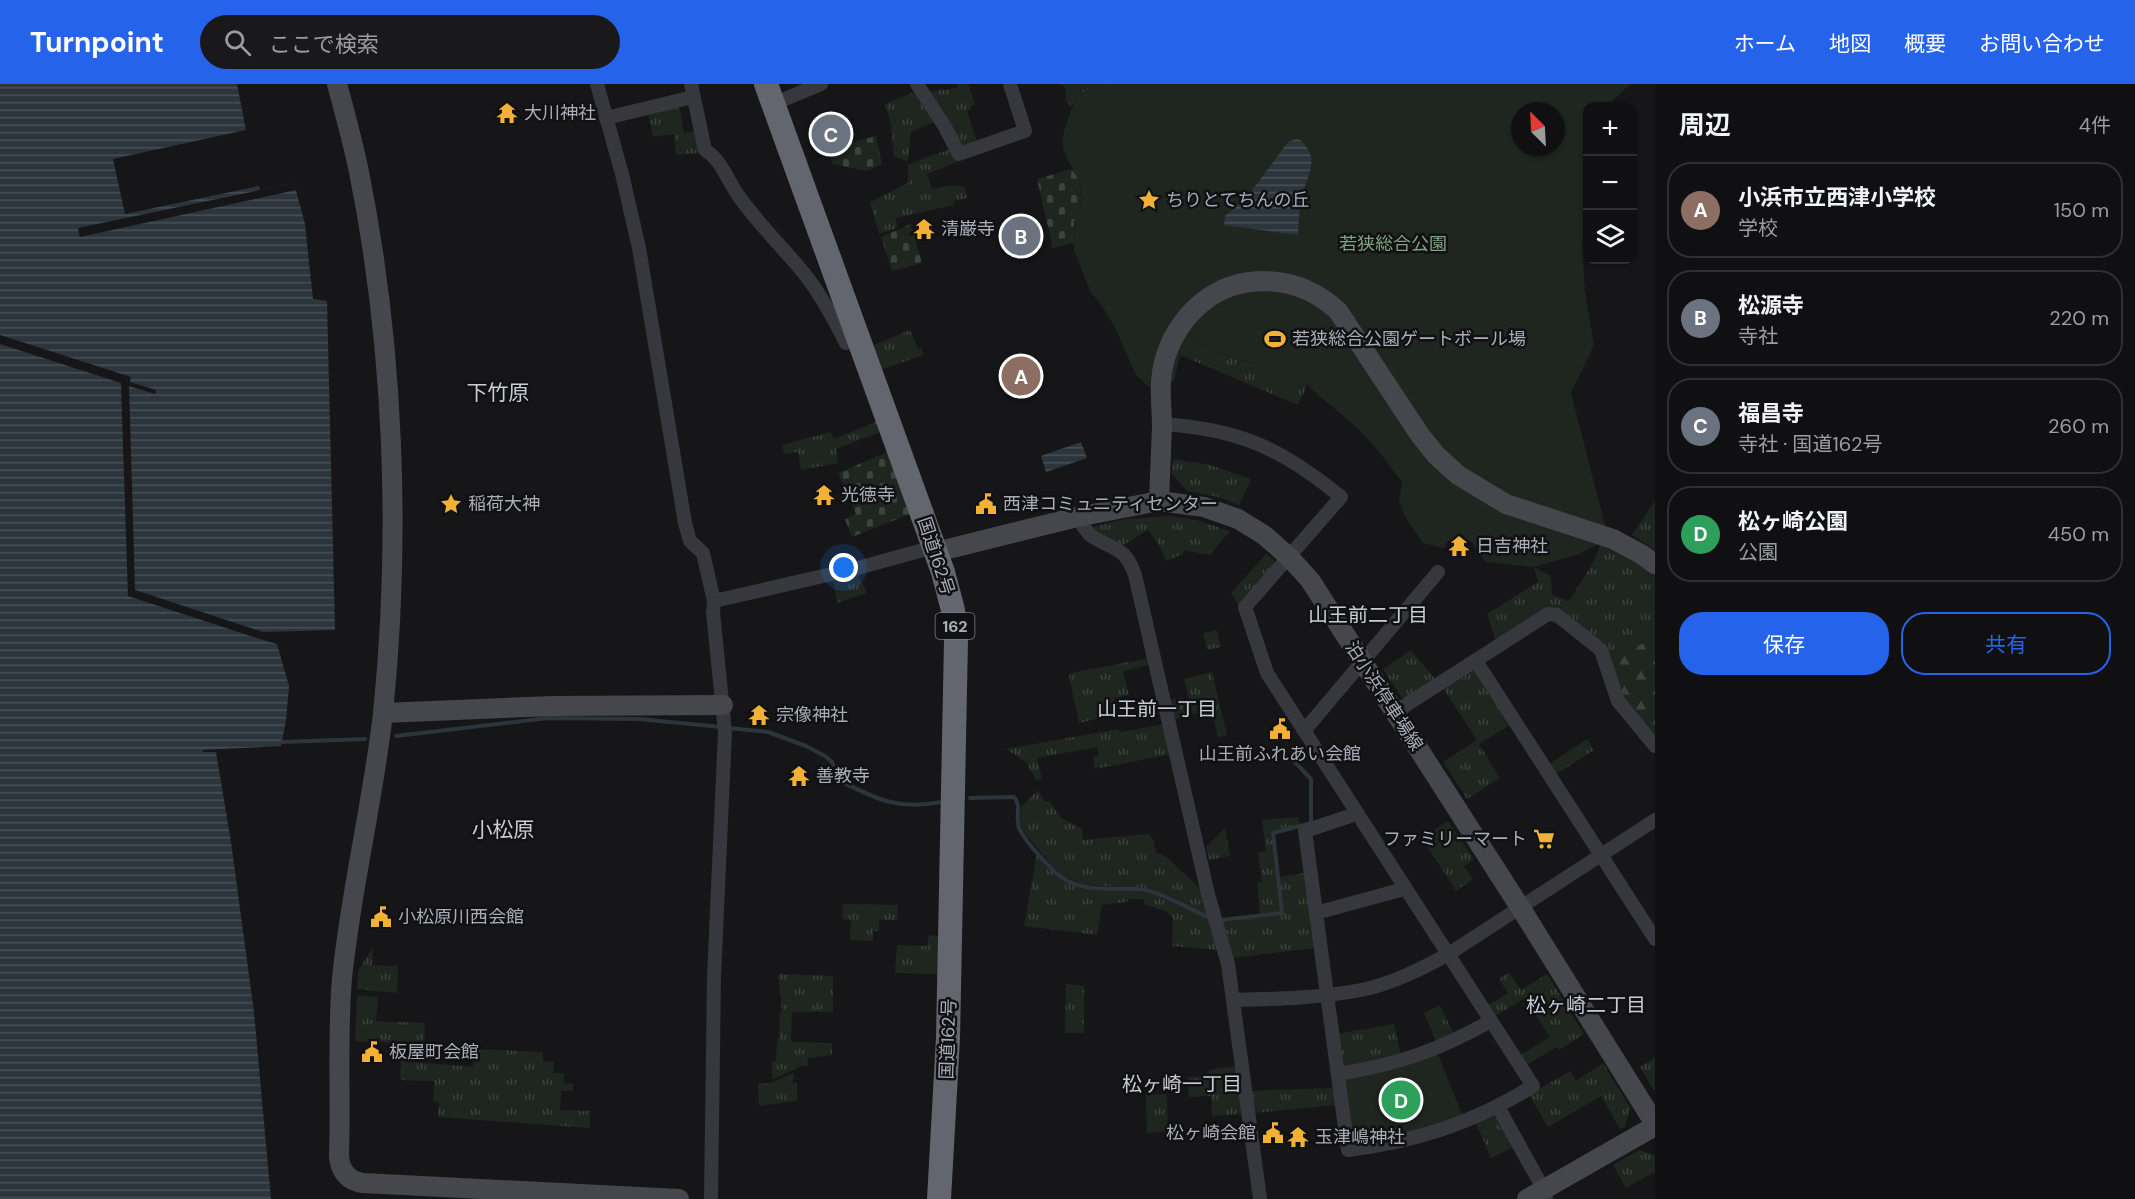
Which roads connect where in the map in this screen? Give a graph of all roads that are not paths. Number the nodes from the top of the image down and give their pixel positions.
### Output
1 (337, 84) edge
2 (597, 84) edge
3 (821, 84) edge
4 (916, 84) edge
5 (1010, 84) edge
6 (692, 90) edge
7 (770, 94) edge
8 (606, 118) junction
9 (858, 339) junction
10 (1162, 424) junction
11 (1160, 501) junction
12 (1077, 517) junction
13 (935, 550) junction
14 (1289, 557) junction
15 (1655, 564) edge
16 (1438, 572) dead end
17 (714, 601) junction
18 (1476, 661) junction
19 (1362, 663) junction
20 (1395, 712) junction
21 (383, 713) junction
22 (724, 720) junction
23 (1304, 730) junction
24 (1655, 746) edge
25 (1356, 814) junction
26 (1655, 820) edge
27 (1600, 856) junction
28 (1404, 889) junction
29 (1520, 907) junction
30 (1316, 913) junction
31 (1653, 931) edge
32 (1447, 955) junction
33 (1327, 995) junction
34 (1233, 1000) junction
35 (1491, 1021) junction
36 (1338, 1074) junction
37 (1497, 1107) junction
38 (1655, 1125) edge
39 (1539, 1196) edge
40 (679, 1199) edge
41 (711, 1199) edge
42 (939, 1199) edge
43 (1260, 1199) edge

1 - 21 street
2 - 8 street
3 - 7 street
4 - 5 street
6 - 8 street
6 - 9 street
7 - 9 highway, 国道162号 / 162
8 - 17 street
9 - 13 highway, 国道162号 / 162
10 - 11 street
10 - 14 street
10 - 15 street
11 - 12 street, 泊小浜停車場線
11 - 14 street, 泊小浜停車場線
12 - 13 street, 泊小浜停車場線
12 - 34 street
13 - 17 street
13 - 42 highway, 国道162号 / 162
14 - 19 street, 泊小浜停車場線
14 - 23 street
16 - 19 street
17 - 22 street
18 - 20 street
18 - 24 street
18 - 27 street
19 - 20 street, 泊小浜停車場線
19 - 23 street
20 - 29 street, 泊小浜停車場線
21 - 22 street
21 - 40 street
22 - 41 street
23 - 25 street
25 - 28 street
25 - 30 street
26 - 27 street
27 - 29 street
27 - 31 street
28 - 30 street
28 - 32 street
29 - 32 street
29 - 38 street, 泊小浜停車場線
30 - 33 street
32 - 33 street
32 - 35 street
33 - 34 street
33 - 36 street
34 - 43 street
35 - 36 street
35 - 37 street
36 - 37 street
37 - 39 street
38 - 39 street

